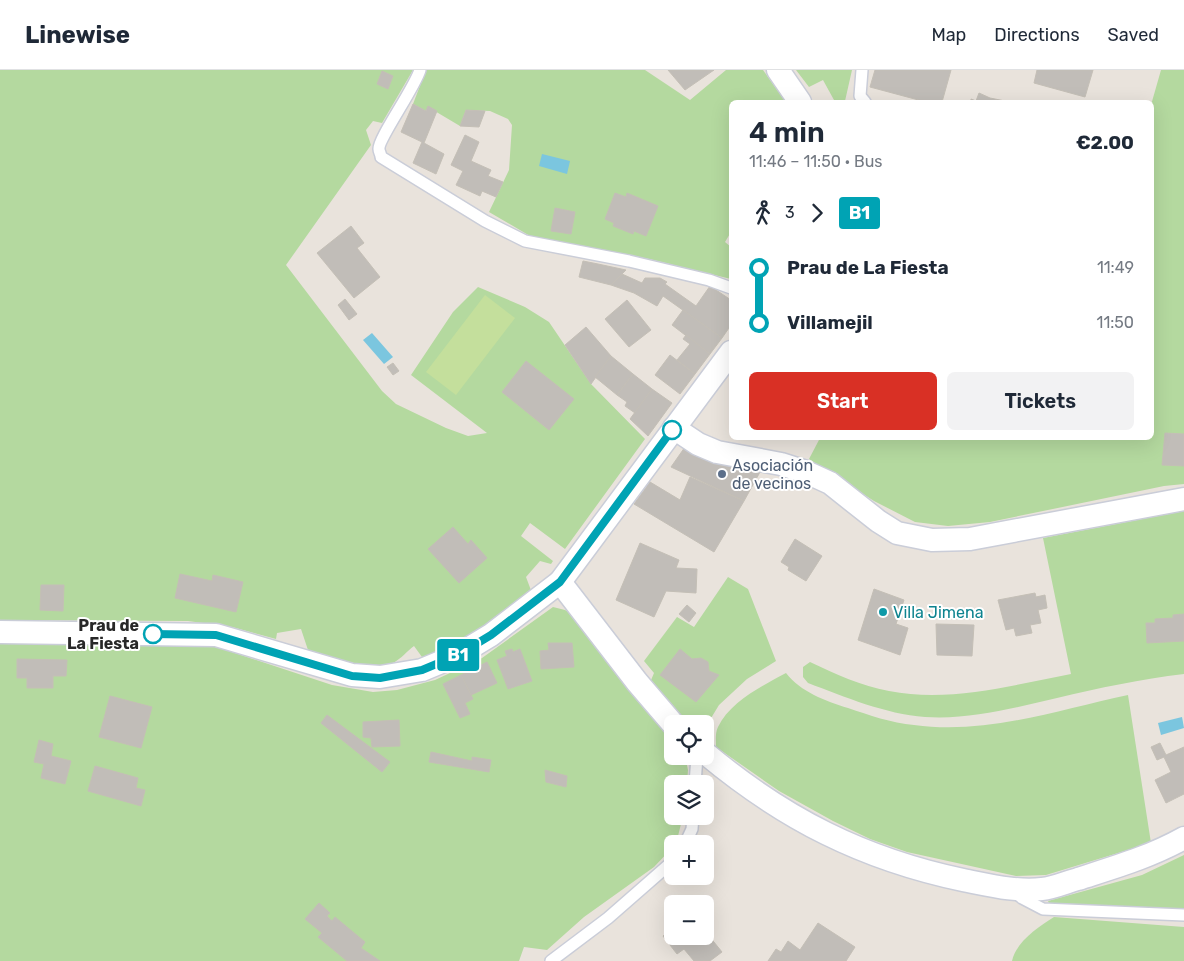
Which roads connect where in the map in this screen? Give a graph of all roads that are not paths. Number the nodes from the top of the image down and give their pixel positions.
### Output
1 (420, 70) edge
2 (778, 70) edge
3 (862, 70) edge
4 (799, 100) edge
5 (863, 100) edge
6 (729, 287) edge
7 (729, 355) edge
8 (674, 428) junction
9 (1184, 499) edge
10 (560, 582) junction
11 (0, 632) edge
12 (665, 715) edge
13 (714, 760) edge
14 (1184, 838) edge
15 (664, 869) edge
16 (1011, 889) junction
17 (1184, 916) edge
18 (551, 961) edge

1 - 6 lane
2 - 4 street
3 - 5 lane
7 - 8 street
8 - 9 street
8 - 10 street
10 - 11 street
10 - 12 street
13 - 16 street
14 - 16 street
15 - 18 lane
16 - 17 lane

